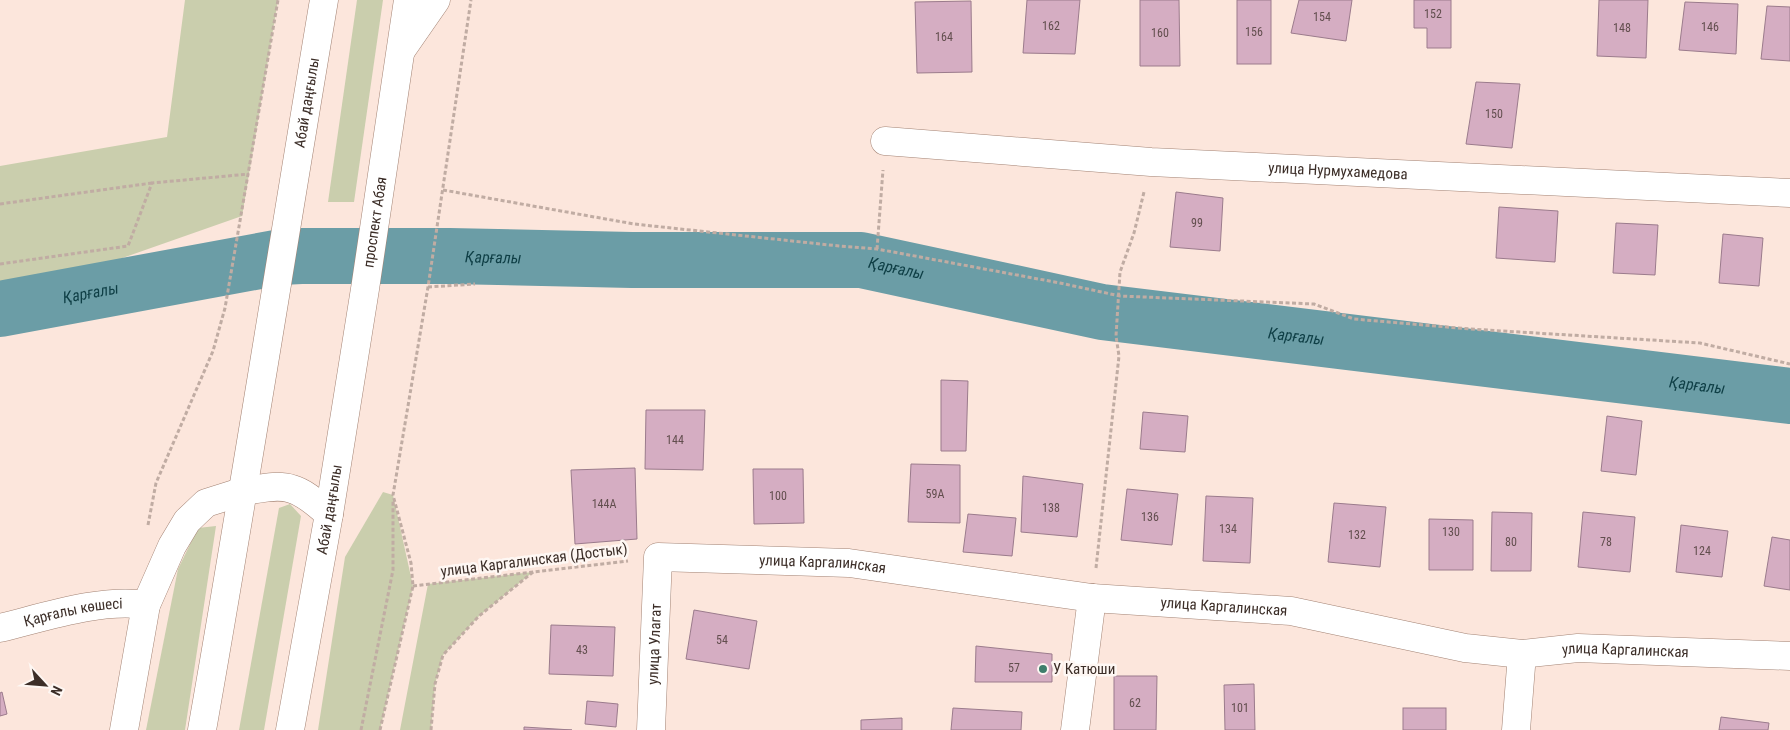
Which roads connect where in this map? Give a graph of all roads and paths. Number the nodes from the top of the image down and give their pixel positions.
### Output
1 (278, 0) edge
2 (324, 0) edge
3 (408, 0) edge
4 (436, 0) edge
5 (470, 0) edge
6 (402, 49) junction
7 (885, 141) joint
8 (1151, 162) junction
9 (249, 174) junction
10 (152, 183) junction
11 (443, 190) junction
12 (1790, 193) edge
13 (0, 204) edge
14 (877, 249) junction
15 (0, 264) edge
16 (476, 284) dead end
17 (428, 287) junction
18 (365, 289) joint
19 (1120, 296) junction
20 (1790, 364) edge
21 (244, 491) junction
22 (393, 495) junction
23 (329, 514) junction
24 (147, 529) dead end
25 (658, 557) junction
26 (534, 572) junction
27 (413, 586) junction
28 (1092, 598) junction
29 (146, 605) junction
30 (0, 628) edge
31 (1522, 654) junction
32 (1790, 656) edge
33 (124, 730) edge
34 (202, 730) edge
35 (290, 730) edge
36 (361, 730) edge
37 (380, 730) edge
38 (431, 730) edge
39 (651, 730) edge
40 (1075, 730) edge
41 (1516, 730) edge

1 - 9 path
2 - 21 street, Абай даңғылы
3 - 6 street
4 - 6 street
5 - 11 path
6 - 18 street, проспект Абая
7 - 8 street, улица Нурмухамедова
7 - 14 path
8 - 12 street, улица Нурмухамедова
8 - 19 path
9 - 10 path
9 - 24 path
10 - 13 path
10 - 15 path
11 - 14 path
11 - 17 path
14 - 19 path
16 - 17 path
17 - 22 path
18 - 23 street, Абай даңғылы
19 - 20 path
19 - 28 path
21 - 23 street
21 - 29 street
21 - 34 street
22 - 27 path
22 - 36 path
23 - 35 street, Абай даңғылы
25 - 26 path, улица Каргалинская (Достык)
25 - 28 street, улица Каргалинская
25 - 39 street, улица Улагат
26 - 27 path, улица Каргалинская (Достык)
26 - 38 path
27 - 37 path
28 - 31 street, улица Каргалинская
28 - 40 street
29 - 30 street, Қарғалы көшесі
29 - 33 street
31 - 32 street, улица Каргалинская
31 - 41 street

